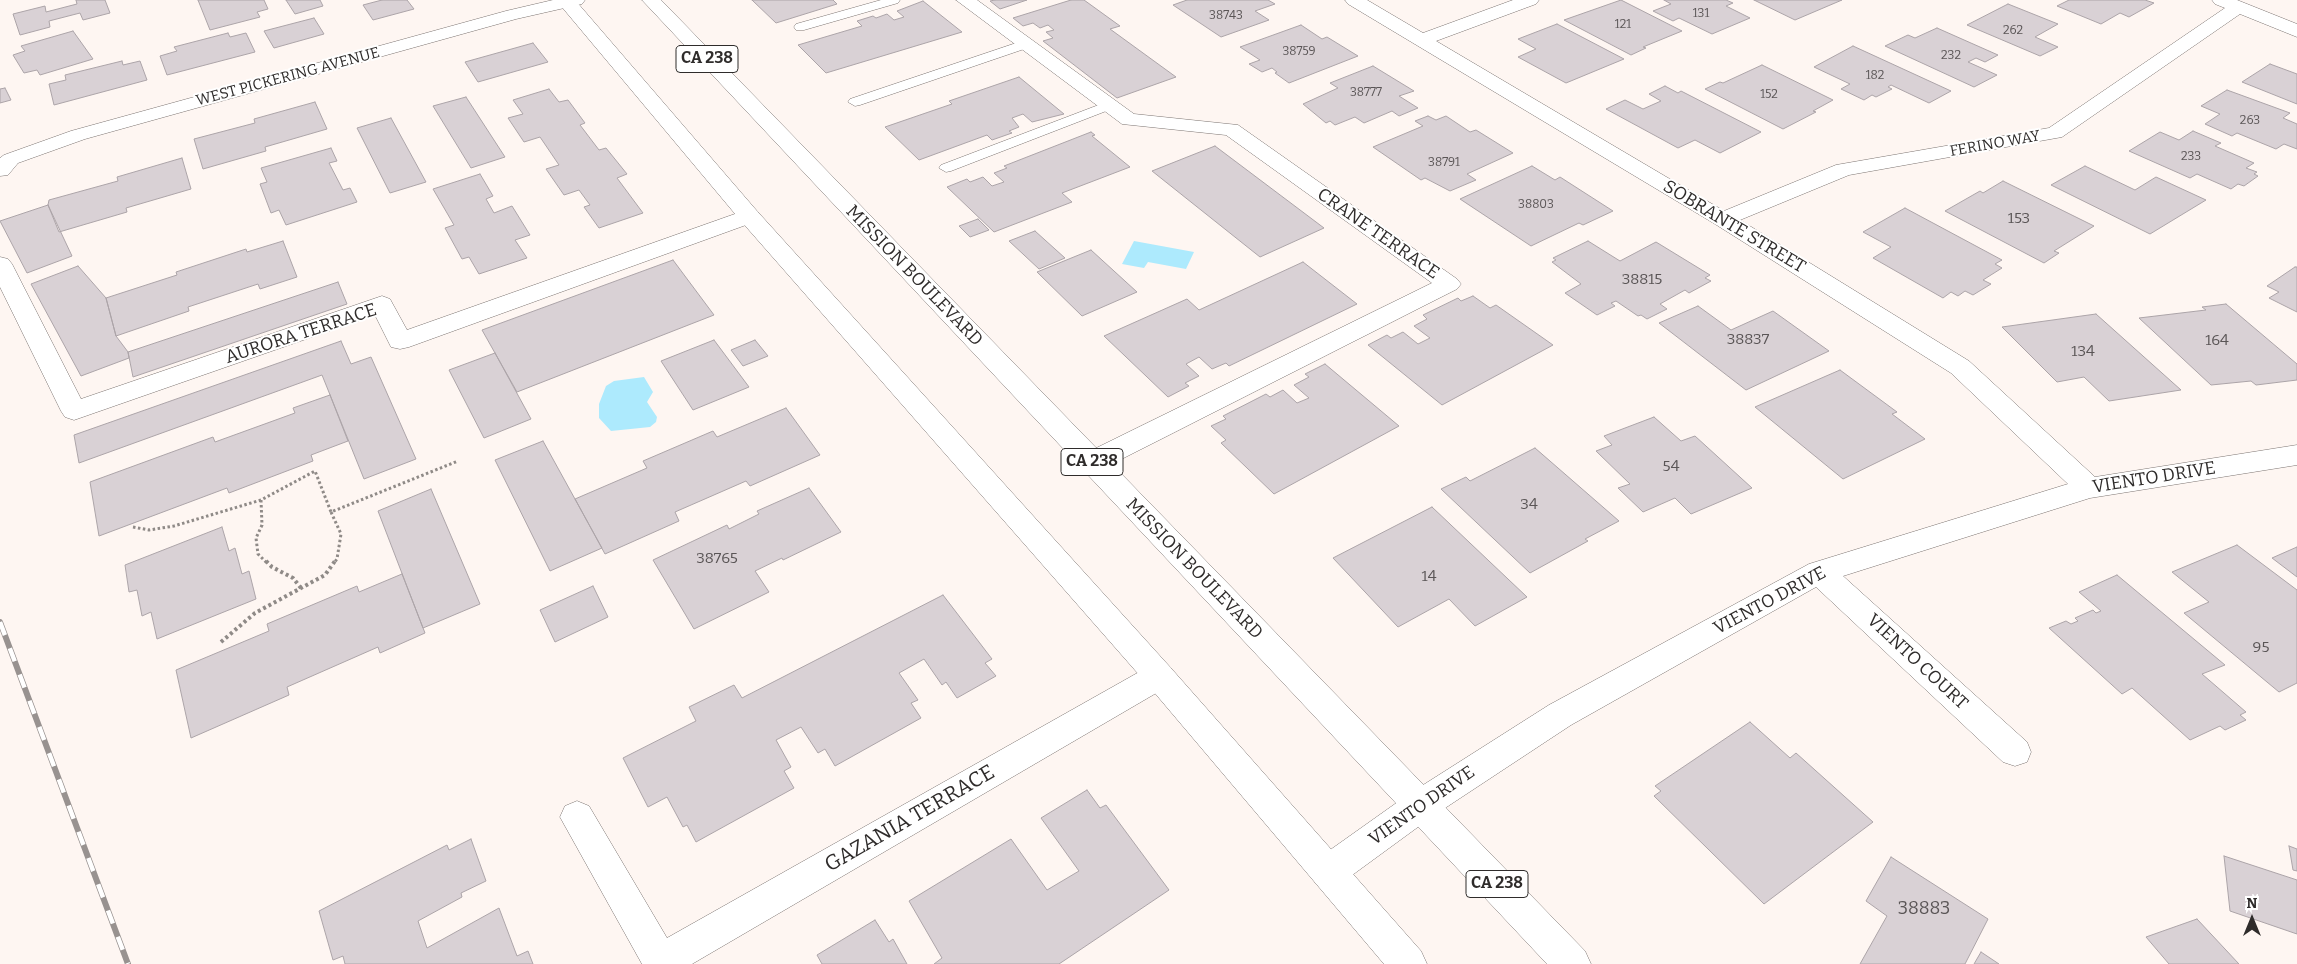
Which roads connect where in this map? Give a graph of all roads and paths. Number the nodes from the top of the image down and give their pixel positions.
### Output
1 (651, 0) edge
2 (894, 0) edge
3 (965, 0) edge
4 (1354, 0) edge
5 (1530, 0) edge
6 (569, 1) edge
7 (2230, 4) edge
8 (800, 27) dead end
9 (2297, 31) edge
10 (1422, 40) junction
11 (1025, 44) junction
12 (855, 102) dead end
13 (1110, 105) junction
14 (5, 164) edge
15 (946, 168) dead end
16 (749, 216) junction
17 (1723, 219) junction
18 (0, 264) edge
19 (2297, 455) edge
20 (458, 461) dead end
21 (1092, 462) junction
22 (2089, 488) junction
23 (261, 500) junction
24 (331, 512) junction
25 (133, 527) dead end
26 (1819, 572) junction
27 (301, 588) junction
28 (221, 642) dead end
29 (1159, 676) junction
30 (2015, 752) dead end
31 (1421, 805) junction
32 (577, 817) dead end
33 (1328, 872) junction
34 (661, 963) edge
35 (1408, 964) edge
36 (1572, 964) edge

1 - 21 street, MISSION BOULEVARD / CA 238
2 - 8 lane
3 - 11 street, CRANE TERRACE
4 - 10 street, SOBRANTE STREET
5 - 10 street
6 - 14 street, WEST PICKERING AVENUE
6 - 16 street
7 - 9 street
7 - 17 street, FERINO WAY
10 - 17 street, SOBRANTE STREET
11 - 12 lane
11 - 13 street, CRANE TERRACE
13 - 15 lane
13 - 21 street, CRANE TERRACE
16 - 18 street, AURORA TERRACE
16 - 29 street
17 - 22 street, SOBRANTE STREET
19 - 22 street, VIENTO DRIVE
20 - 24 path
21 - 31 street, MISSION BOULEVARD / CA 238
22 - 26 street, VIENTO DRIVE
23 - 24 path
23 - 25 path
23 - 27 path
24 - 27 path
26 - 30 street, VIENTO COURT
26 - 31 street, VIENTO DRIVE
27 - 28 path
29 - 33 street
29 - 34 street, GAZANIA TERRACE
31 - 33 street, VIENTO DRIVE
31 - 36 street, MISSION BOULEVARD / CA 238
32 - 34 street, GAZANIA TERRACE
33 - 35 street

